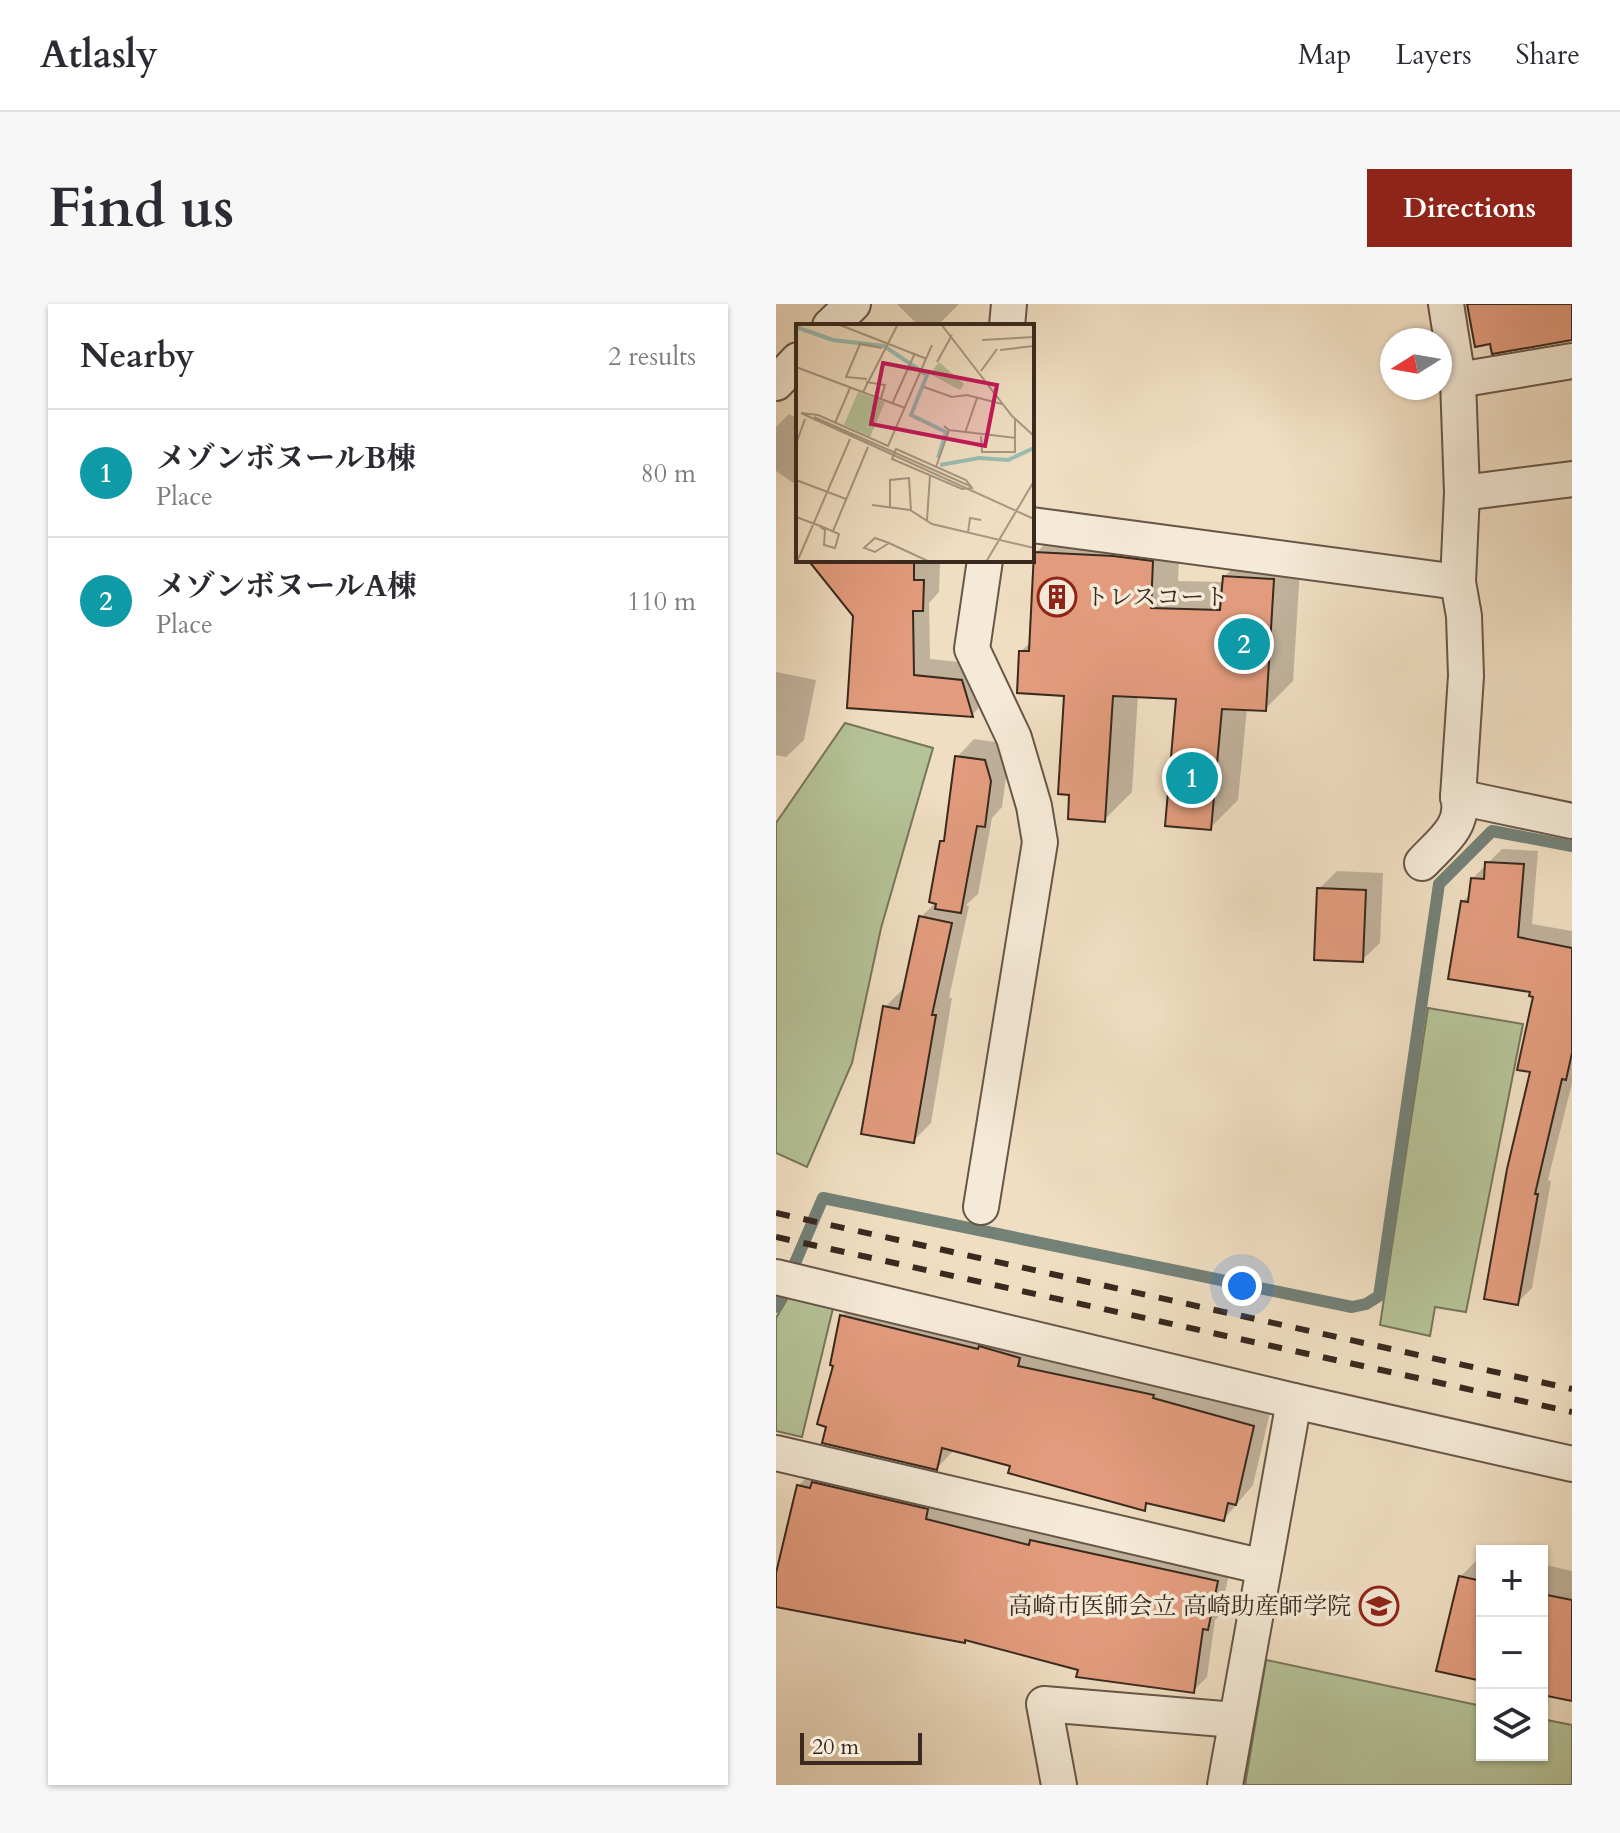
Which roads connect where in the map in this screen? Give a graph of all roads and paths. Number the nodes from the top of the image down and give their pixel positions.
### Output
1 (853, 304) edge
2 (1009, 304) edge
3 (1446, 304) edge
4 (832, 324) edge
5 (1007, 324) edge
6 (1572, 361) edge
7 (796, 362) edge
8 (1458, 380) junction
9 (776, 383) edge
10 (1572, 479) edge
11 (1462, 493) junction
12 (1034, 525) edge
13 (985, 562) edge
14 (1458, 582) junction
15 (1458, 797) junction
16 (1572, 821) edge
17 (1422, 863) dead end
18 (981, 1207) dead end
19 (776, 1277) edge
20 (1294, 1401) junction
21 (776, 1453) edge
22 (1572, 1464) edge
23 (1264, 1567) junction
24 (1235, 1720) junction
25 (1059, 1785) edge
26 (1225, 1785) edge

1 - 4 street
2 - 5 street
3 - 8 street
6 - 8 street
7 - 9 street
8 - 11 street
10 - 11 street
11 - 14 street
12 - 14 street
13 - 18 street
14 - 15 street
15 - 16 street
15 - 17 street
19 - 20 street
20 - 22 street
20 - 23 street
21 - 23 street
23 - 24 street
24 - 25 street
24 - 26 street

